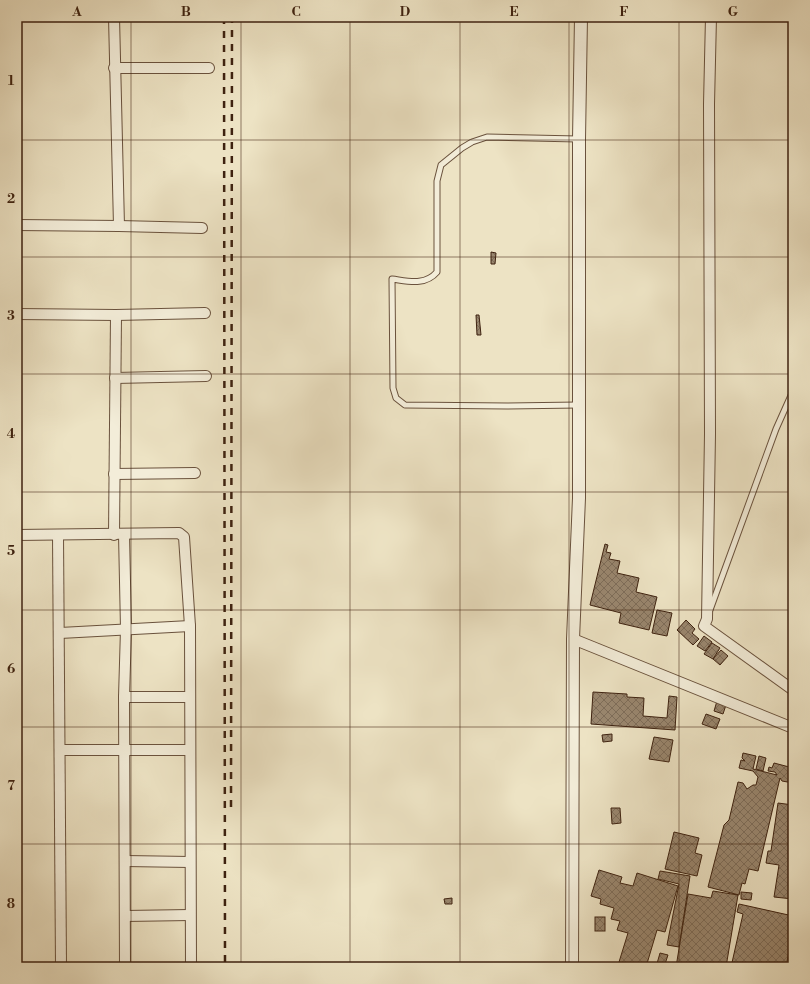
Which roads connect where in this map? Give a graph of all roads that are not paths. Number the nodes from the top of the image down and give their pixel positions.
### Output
1 (114, 17) edge
2 (581, 17) edge
3 (711, 17) edge
4 (114, 68) junction
5 (208, 68) dead end
6 (579, 139) junction
7 (17, 225) edge
8 (119, 226) junction
9 (202, 228) dead end
10 (17, 314) edge
11 (205, 314) dead end
12 (116, 315) junction
13 (206, 376) dead end
14 (115, 378) junction
15 (793, 391) edge
16 (579, 405) junction
17 (195, 473) dead end
18 (114, 474) junction
19 (119, 534) junction
20 (17, 535) edge
21 (58, 535) junction
22 (707, 619) junction
23 (190, 626) junction
24 (126, 629) junction
25 (60, 633) junction
26 (573, 638) junction
27 (793, 690) edge
28 (124, 696) junction
29 (190, 697) junction
30 (793, 728) edge
31 (60, 750) junction
32 (125, 750) junction
33 (190, 750) junction
34 (124, 861) junction
35 (190, 862) junction
36 (190, 915) junction
37 (124, 916) junction
38 (61, 967) edge
39 (124, 967) edge
40 (191, 967) edge
41 (572, 967) edge

1 - 4 street
2 - 6 street
3 - 22 street
4 - 5 street
4 - 8 street
6 - 16 street
6 - 16 lane
7 - 8 street
8 - 9 street
10 - 12 street
11 - 12 street
12 - 14 street
13 - 14 street
14 - 18 street
15 - 22 lane
16 - 26 street
17 - 18 street
18 - 19 street
19 - 21 street
19 - 23 street
19 - 24 street
20 - 21 street
21 - 25 street
22 - 27 street
23 - 24 street
23 - 29 street
24 - 25 street
24 - 28 street
25 - 31 street
26 - 30 street
26 - 41 street
28 - 29 street
28 - 32 street
29 - 33 street
31 - 32 street
31 - 38 street
32 - 33 street
32 - 34 street
33 - 35 street
34 - 35 street
34 - 37 street
35 - 36 street
36 - 37 street
36 - 40 street
37 - 39 street

